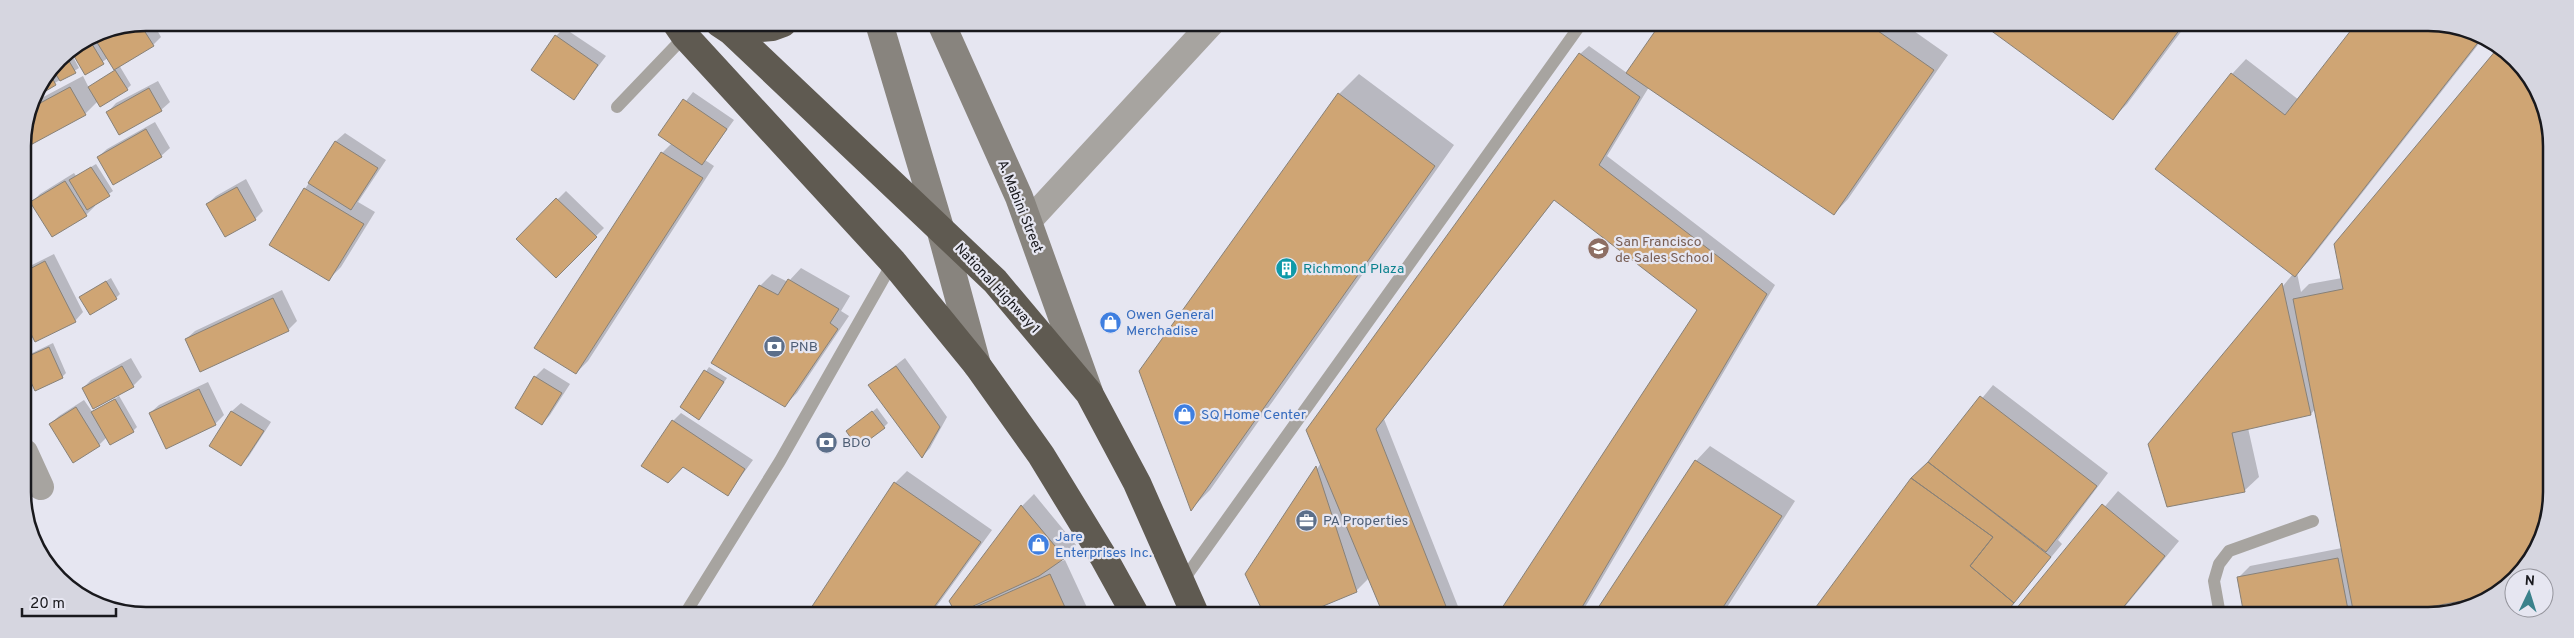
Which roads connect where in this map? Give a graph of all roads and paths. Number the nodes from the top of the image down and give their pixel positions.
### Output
1 (680, 31) edge
2 (682, 31) edge
3 (729, 31) edge
4 (881, 31) edge
5 (944, 31) edge
6 (1205, 31) edge
7 (1576, 31) edge
8 (617, 108) dead end
9 (1028, 222) junction
10 (940, 228) junction
11 (893, 262) junction
12 (977, 365) junction
13 (1089, 393) junction
14 (31, 465) edge
15 (41, 487) dead end
16 (2313, 520) dead end
17 (1182, 582) junction
18 (690, 607) edge
19 (1131, 607) edge
20 (1192, 607) edge
21 (2219, 607) edge

1 - 8 lane
2 - 11 highway
3 - 10 highway, National Highway 1
4 - 10 main road
5 - 9 main road, A. Mabini Street
6 - 9 street
7 - 17 lane
9 - 13 main road, A. Mabini Street
10 - 12 main road
10 - 13 highway, National Highway 1
11 - 12 highway
11 - 18 lane
12 - 19 highway
13 - 17 highway, National Highway 1
14 - 15 street
16 - 21 lane
17 - 20 highway, National Highway 1

